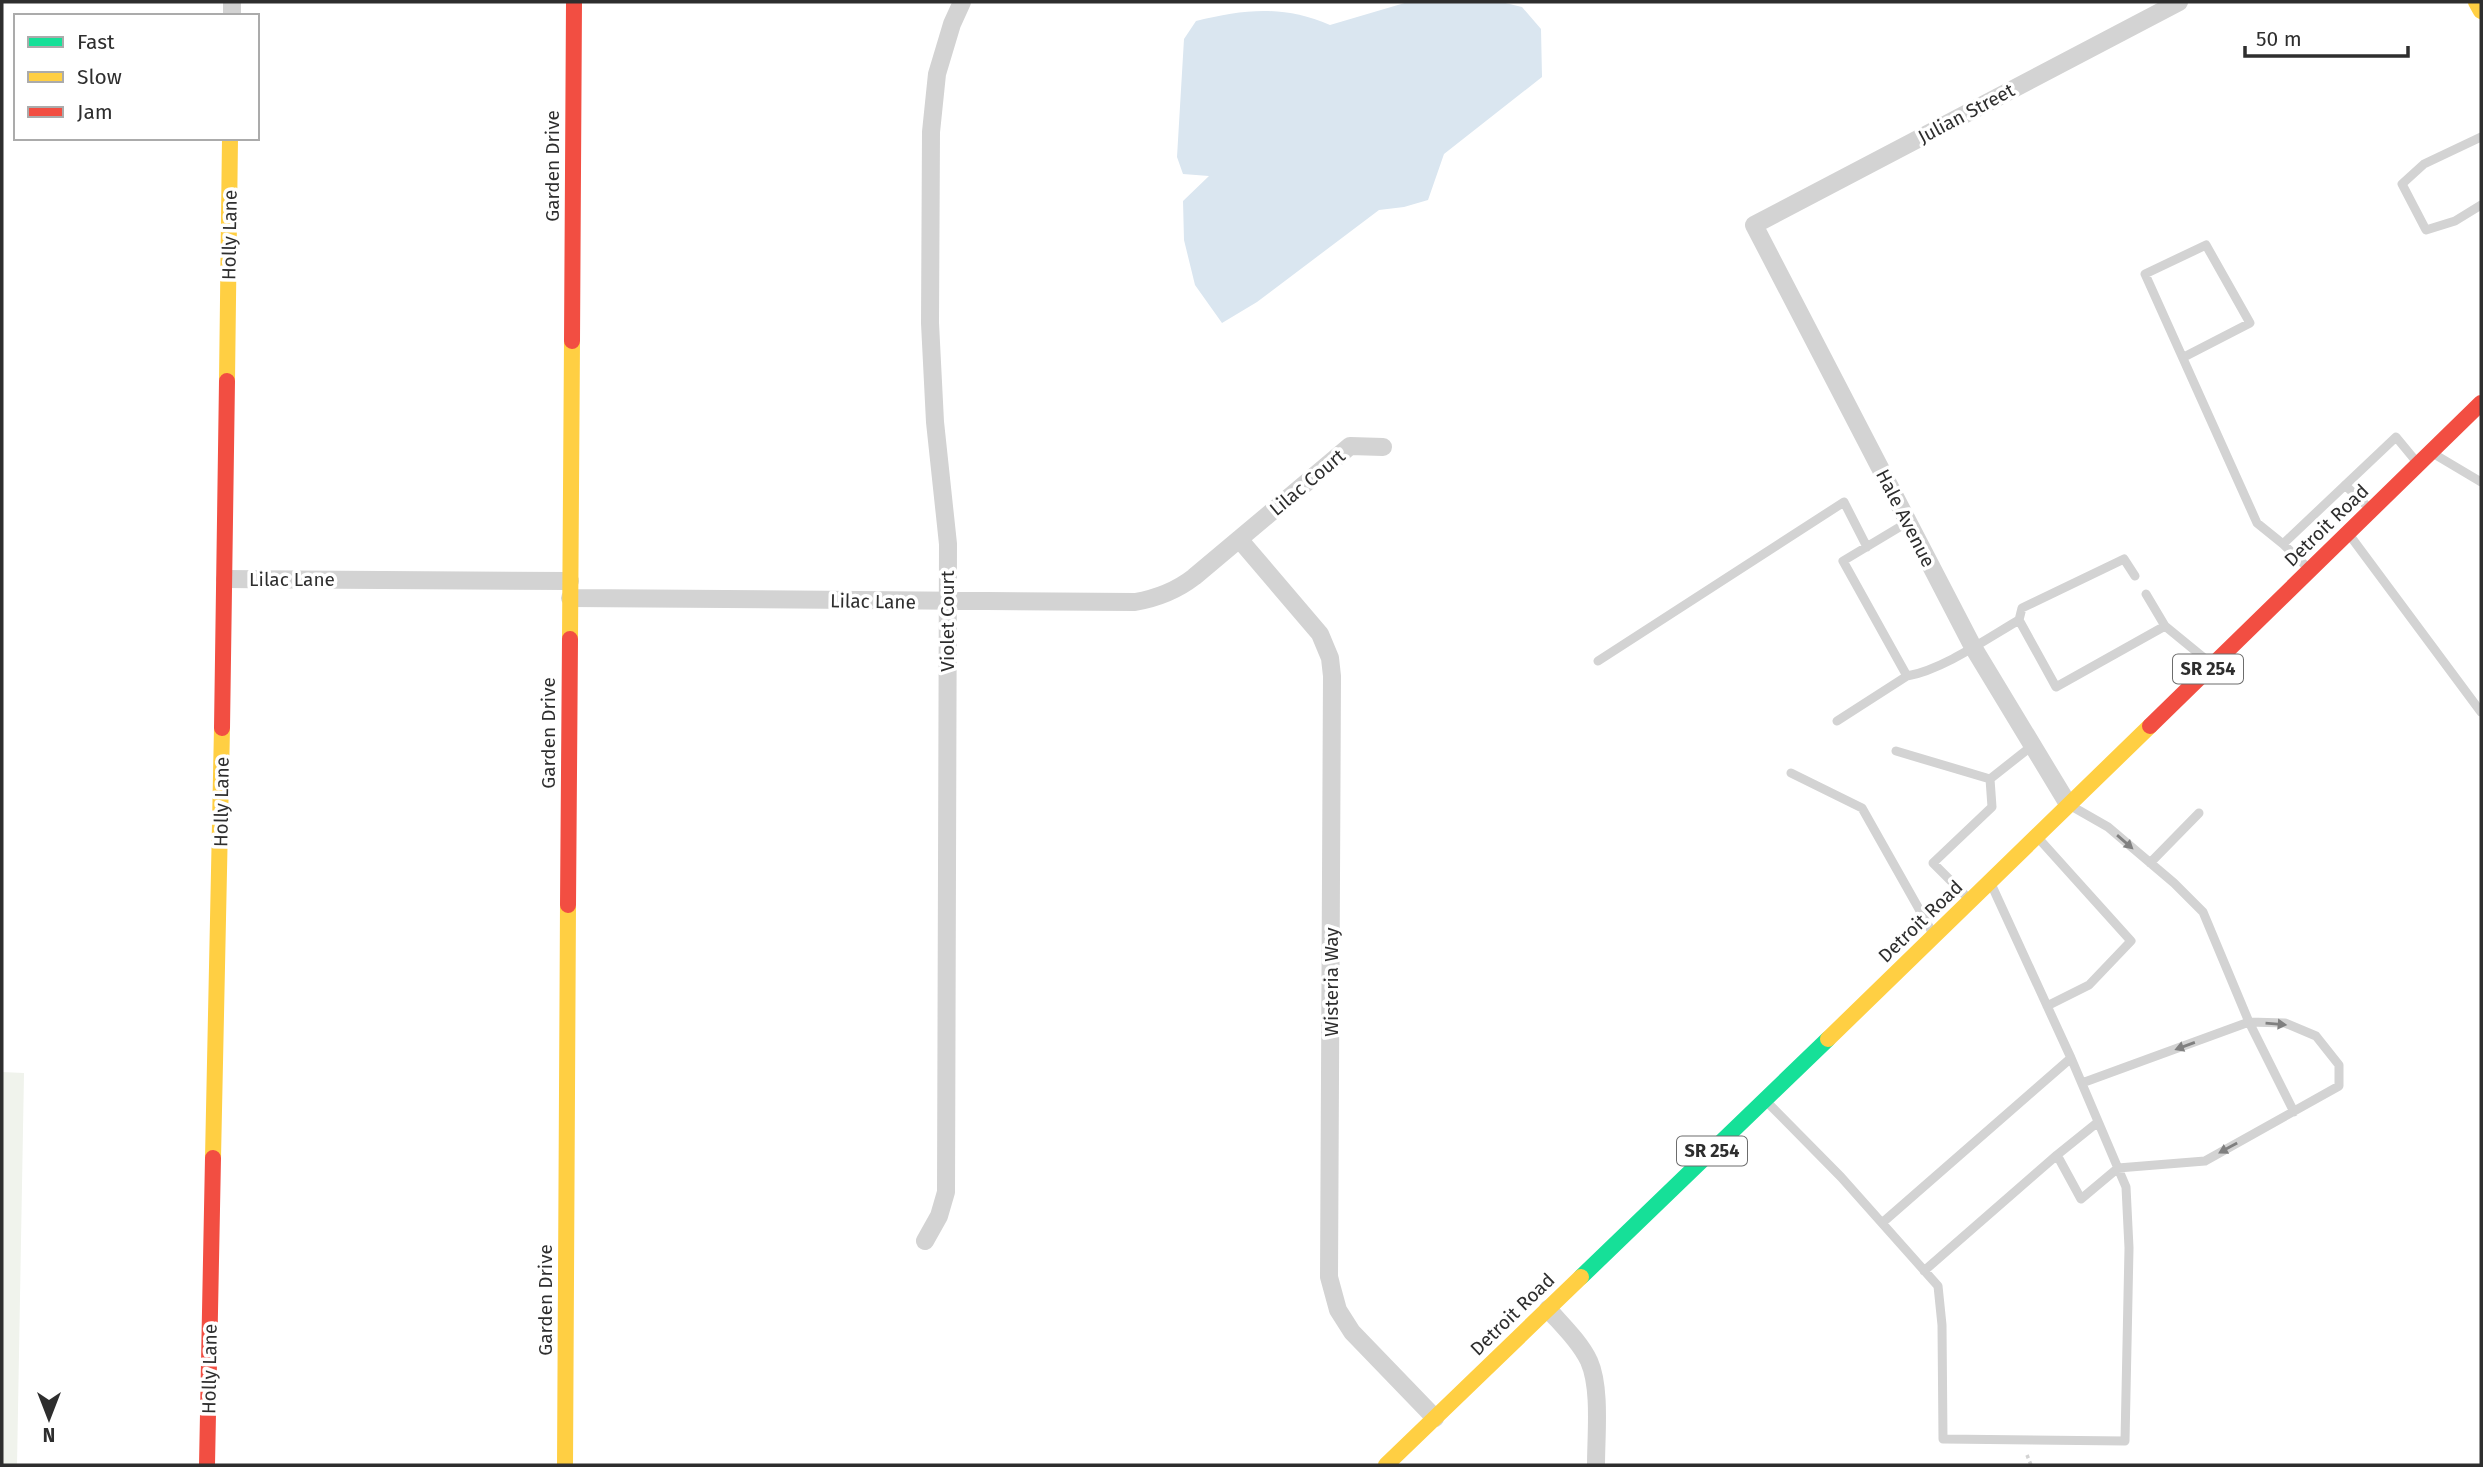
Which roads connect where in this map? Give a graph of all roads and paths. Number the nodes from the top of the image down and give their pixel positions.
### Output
1 (574, 2) edge
2 (962, 2) edge
3 (2179, 2) edge
4 (2476, 2) edge
5 (2481, 11) edge
6 (2481, 137) edge
7 (230, 140) edge
8 (2481, 205) edge
9 (1754, 225) joint
10 (2184, 357) junction
11 (2481, 404) edge
12 (1382, 447) dead end
13 (2425, 458) junction
14 (2481, 482) edge
15 (2345, 485) junction
16 (2372, 510) junction
17 (1908, 522) junction
18 (2348, 533) junction
19 (1239, 539) junction
20 (2283, 544) junction
21 (1867, 547) junction
22 (2309, 570) junction
23 (2135, 576) dead end
24 (225, 579) junction
25 (570, 589) junction
26 (2146, 594) dead end
27 (948, 602) junction
28 (2019, 620) junction
29 (2165, 625) junction
30 (1973, 647) junction
31 (1598, 661) dead end
32 (2213, 665) junction
33 (1907, 676) junction
34 (2481, 712) edge
35 (1838, 721) dead end
36 (2033, 746) junction
37 (1896, 751) dead end
38 (1791, 773) dead end
39 (1990, 779) junction
40 (2068, 804) junction
41 (2199, 813) dead end
42 (2037, 836) junction
43 (2150, 863) junction
44 (1990, 882) junction
45 (1970, 901) junction
46 (1934, 936) junction
47 (2047, 1006) junction
48 (2249, 1022) junction
49 (2071, 1058) junction
50 (2082, 1083) junction
51 (1765, 1099) junction
52 (2294, 1112) junction
53 (2098, 1122) junction
54 (2057, 1155) junction
55 (2118, 1168) junction
56 (1882, 1223) junction
57 (925, 1241) dead end
58 (1924, 1271) junction
59 (1548, 1309) junction
60 (1435, 1418) junction
61 (207, 1465) edge
62 (565, 1465) edge
63 (1386, 1465) edge
64 (1596, 1465) edge

1 - 25 street, Garden Drive
2 - 27 street, Violet Court
3 - 9 street, Julian Street
4 - 5 street
6 - 8 lane
7 - 24 street, Holly Lane
9 - 17 street, Hale Avenue
10 - 10 lane
10 - 20 lane
11 - 13 street, Detroit Road / SR 254
12 - 19 street, Lilac Court
13 - 14 lane
13 - 15 lane
13 - 16 street, Detroit Road / SR 254
15 - 16 lane
15 - 20 lane
16 - 18 street, Detroit Road / SR 254
17 - 21 lane
17 - 30 street, Hale Avenue
18 - 22 street, Detroit Road / SR 254
18 - 34 lane
19 - 27 street, Lilac Lane
19 - 60 street, Wisteria Way
20 - 22 lane
21 - 31 lane
21 - 33 lane
22 - 32 street, Detroit Road / SR 254
23 - 28 lane
24 - 25 street, Lilac Lane
24 - 61 street, Holly Lane
25 - 27 street, Lilac Lane
25 - 62 street, Garden Drive
26 - 29 lane
27 - 57 street, Violet Court
28 - 29 lane
28 - 30 lane
29 - 32 lane
30 - 33 lane
30 - 36 street, Hale Avenue
32 - 40 street, Detroit Road / SR 254
33 - 35 lane
36 - 39 lane
36 - 40 street, Hale Avenue
37 - 39 lane
38 - 46 lane
39 - 45 lane
40 - 42 street, Detroit Road / SR 254
40 -> 43 lane
41 - 43 lane
42 - 44 street, Detroit Road / SR 254
42 - 47 lane
43 - 48 lane
44 - 45 street, Detroit Road / SR 254
44 - 47 lane
45 - 46 street, Detroit Road / SR 254
46 - 51 street, Detroit Road / SR 254
47 - 49 lane
48 -> 50 lane
48 - 52 lane
48 -> 52 lane
49 - 50 lane
49 - 56 lane
50 - 53 lane
51 - 56 lane
51 - 59 street, Detroit Road / SR 254
52 -> 55 lane
53 - 54 lane
53 - 55 lane
54 - 55 lane
54 - 58 lane
55 - 58 lane
56 - 58 lane
59 - 60 street, Detroit Road / SR 254
59 - 64 street
60 - 63 street, Detroit Road / SR 254

